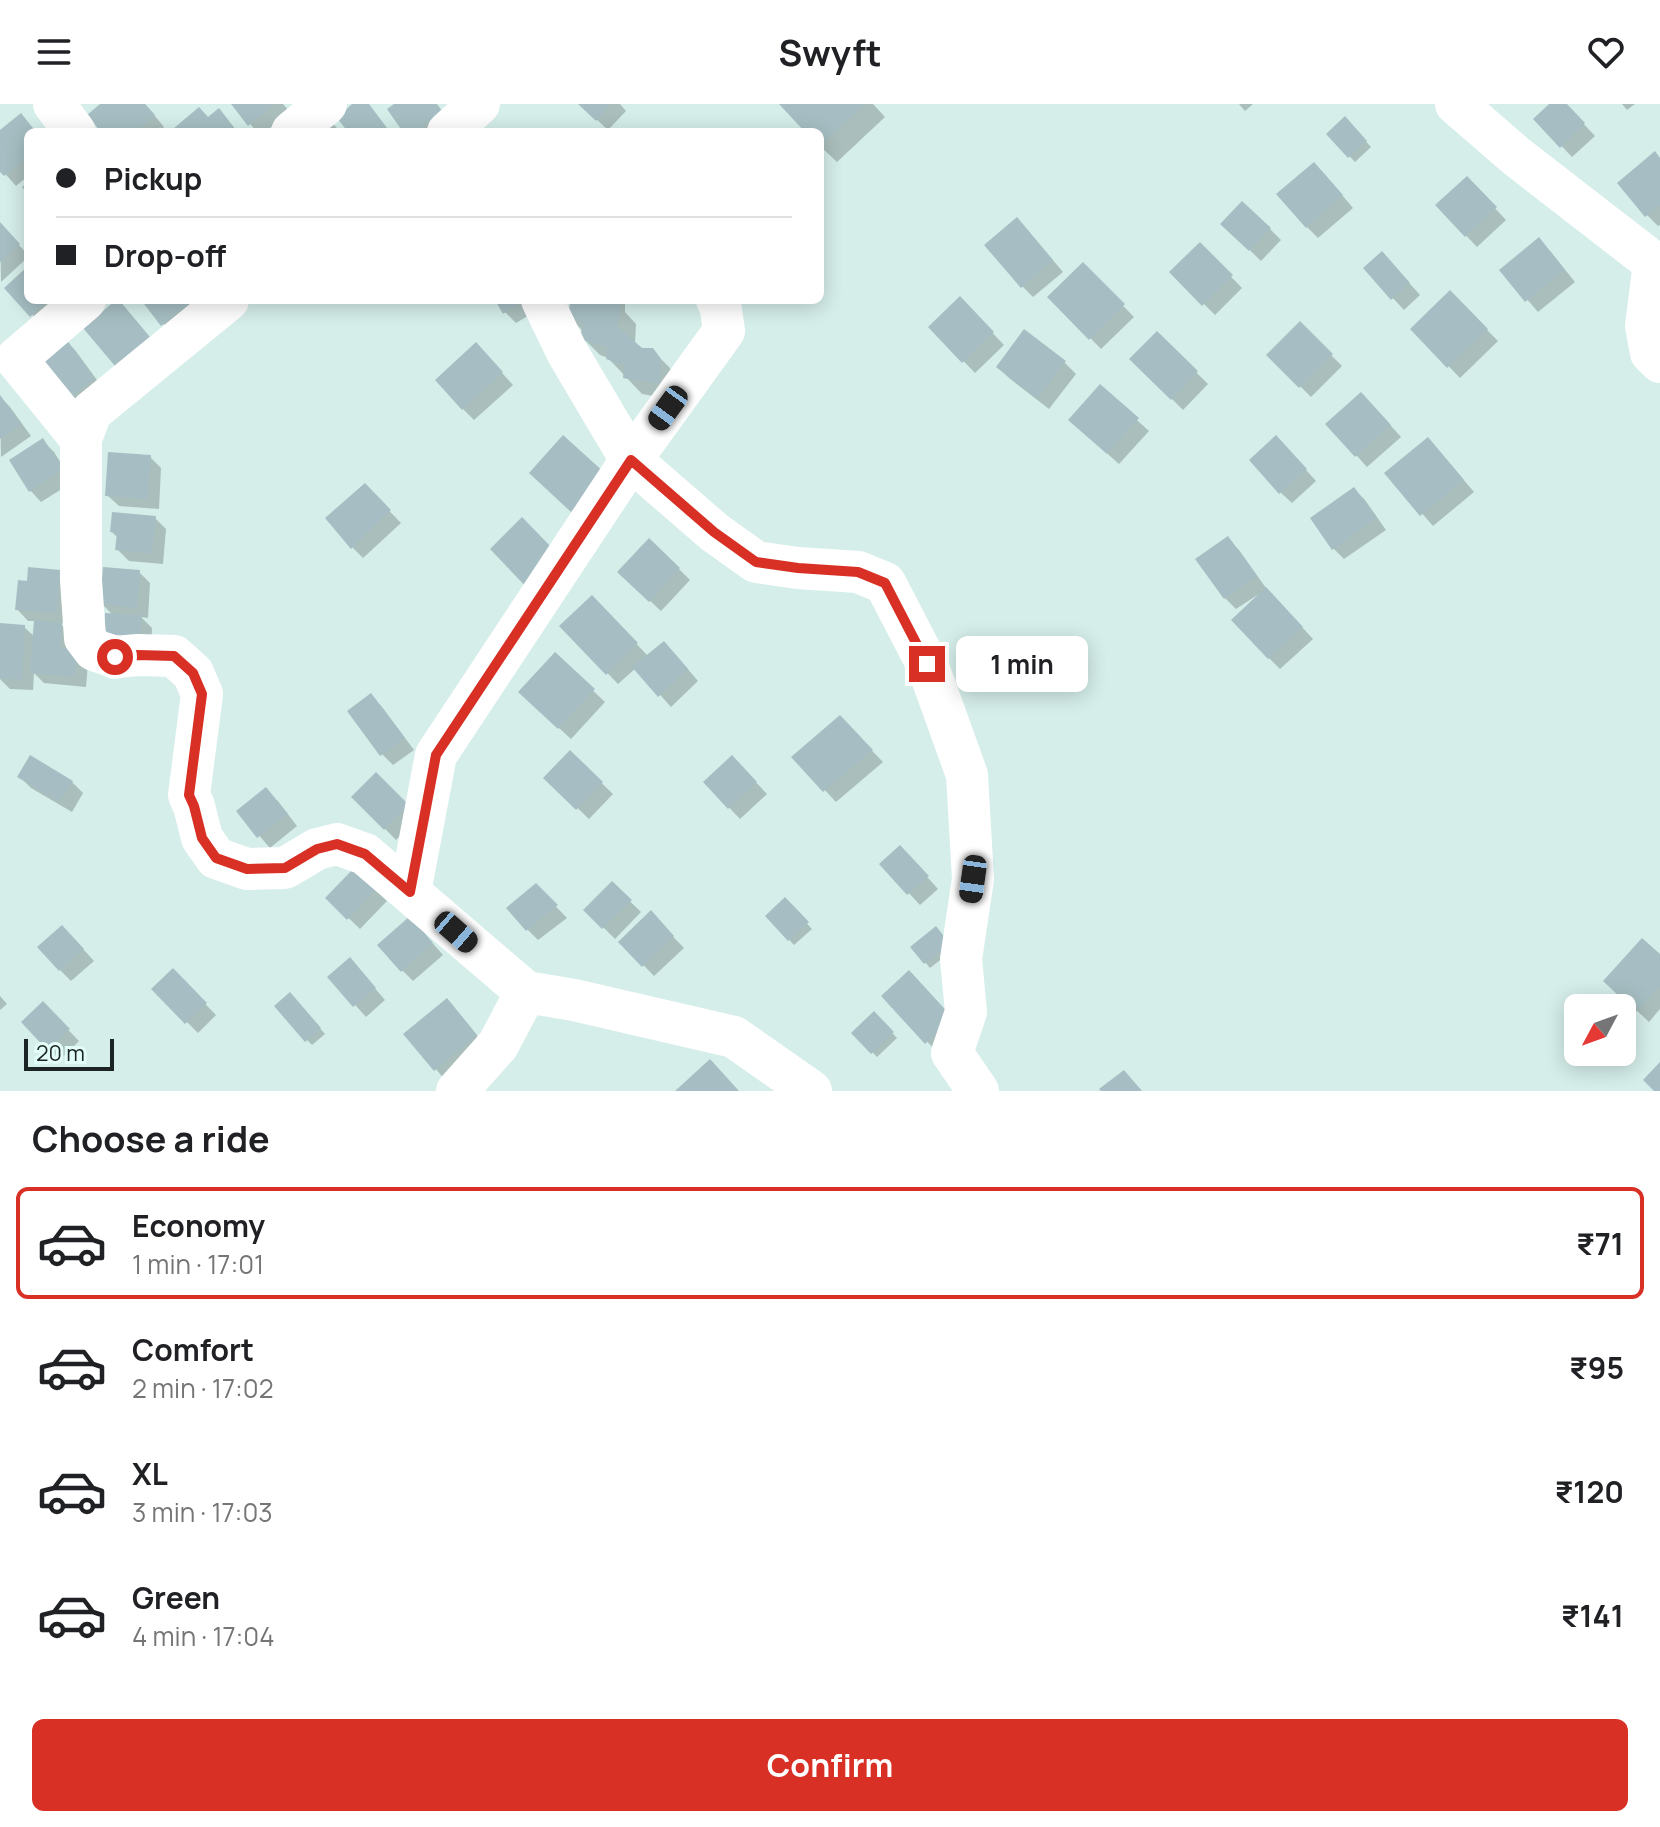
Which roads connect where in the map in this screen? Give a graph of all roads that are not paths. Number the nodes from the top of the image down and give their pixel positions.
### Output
1 (54, 104) edge
2 (326, 104) edge
3 (1456, 104) edge
4 (72, 128) edge
5 (297, 128) edge
6 (1657, 260) edge
7 (80, 304) edge
8 (223, 304) edge
9 (544, 304) edge
10 (720, 304) edge
11 (1660, 362) edge
12 (81, 439) junction
13 (631, 460) junction
14 (410, 892) junction
15 (526, 992) junction
16 (457, 1091) edge
17 (811, 1091) edge
18 (978, 1091) edge

1 - 4 street
2 - 5 street
3 - 6 street
6 - 11 street
7 - 12 street
8 - 12 street
9 - 13 street
10 - 13 street
12 - 14 street
13 - 14 street
13 - 18 street
14 - 15 street
15 - 16 street
15 - 17 street

